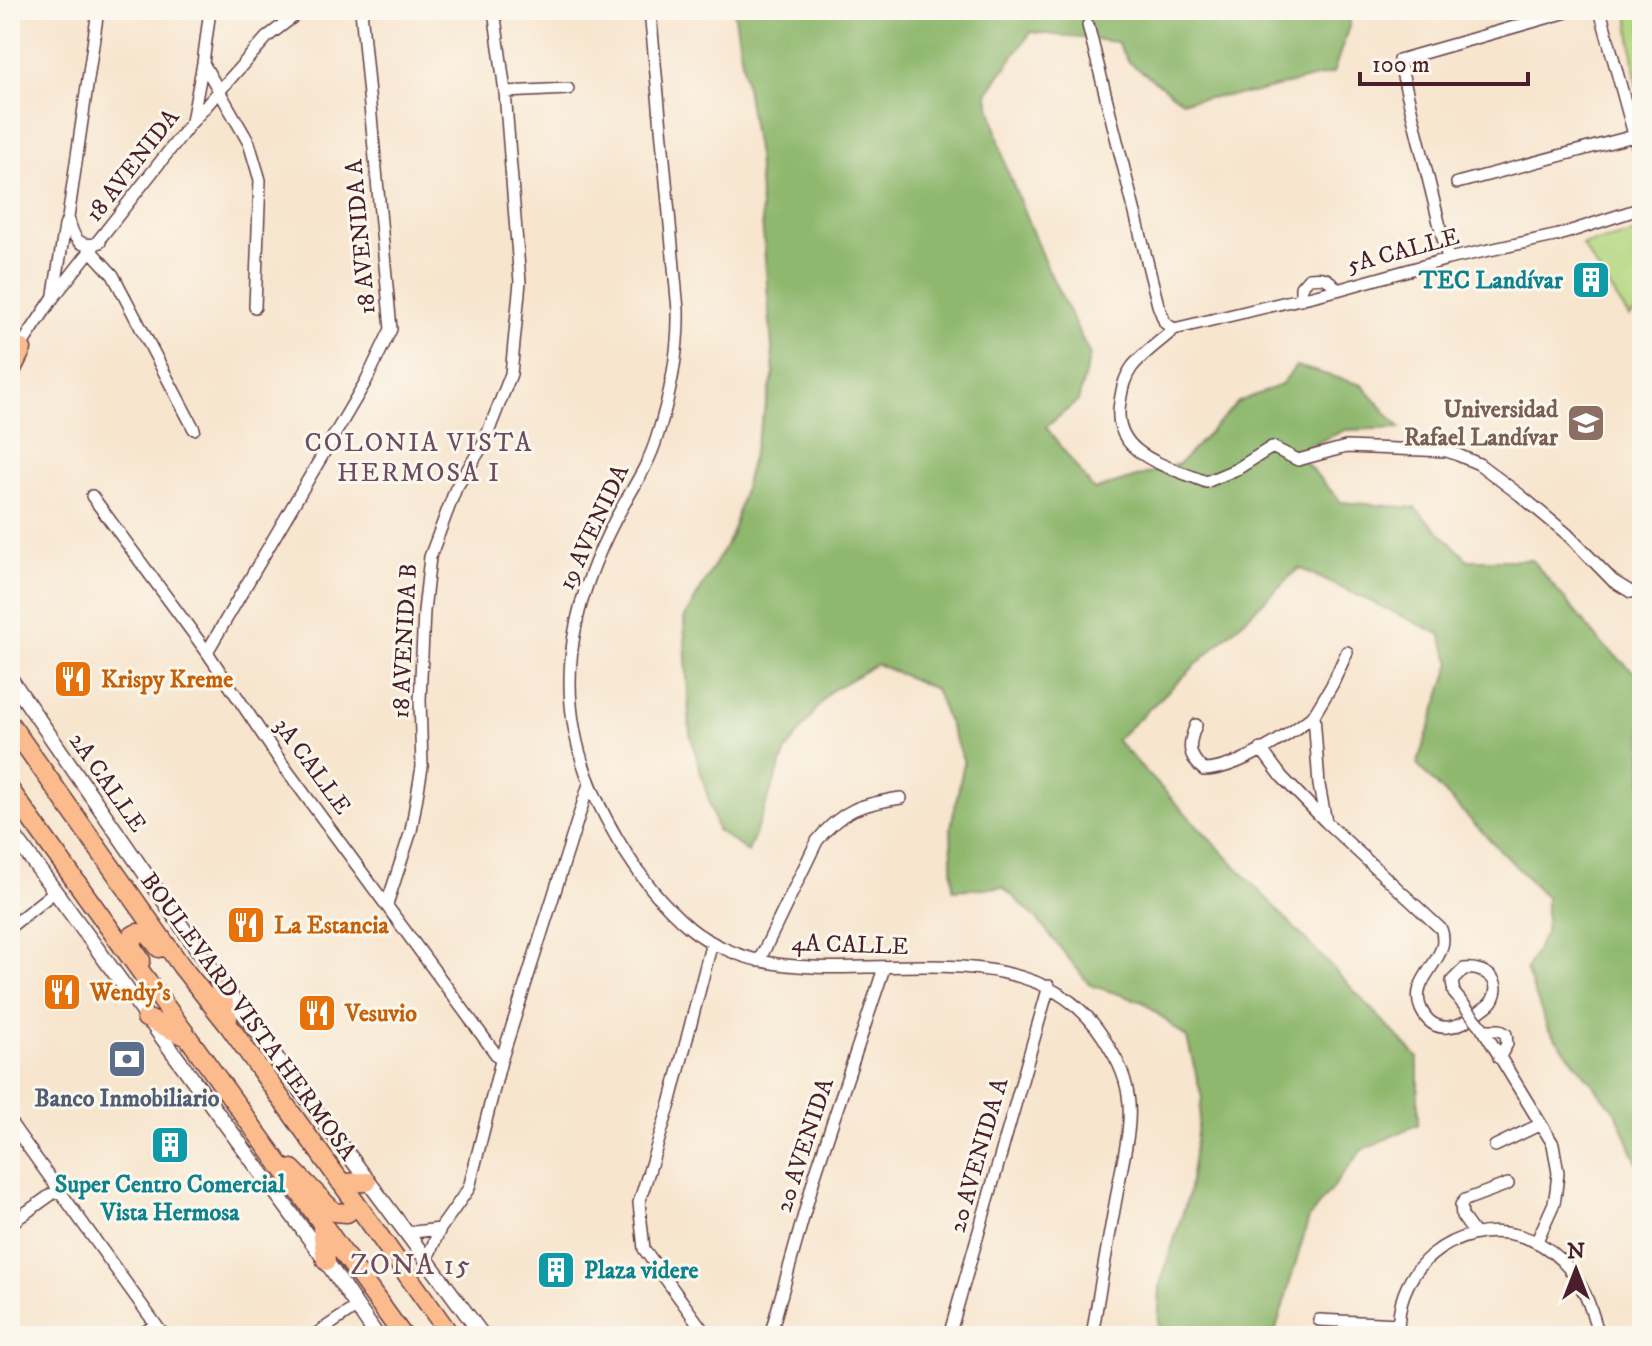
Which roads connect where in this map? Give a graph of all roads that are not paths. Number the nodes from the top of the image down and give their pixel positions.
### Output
1 (98, 10) edge
2 (210, 10) edge
3 (302, 10) edge
4 (361, 10) edge
5 (494, 10) edge
6 (650, 10) edge
7 (1574, 10) edge
8 (1600, 10) edge
9 (1088, 25) dead end
10 (203, 63) junction
11 (568, 89) dead end
12 (219, 91) junction
13 (505, 92) junction
14 (191, 123) junction
15 (1634, 136) junction
16 (1642, 164) edge
17 (1457, 183) dead end
18 (1642, 208) edge
19 (68, 218) junction
20 (100, 241) junction
21 (91, 251) junction
22 (1448, 259) junction
23 (1337, 290) junction
24 (53, 298) junction
25 (1301, 299) junction
26 (255, 307) dead end
27 (1174, 329) junction
28 (16, 354) edge
29 (10, 373) edge
30 (194, 429) dead end
31 (92, 496) dead end
32 (1642, 589) edge
33 (207, 652) junction
34 (1347, 652) dead end
35 (10, 678) edge
36 (1314, 715) junction
37 (10, 724) edge
38 (1196, 725) dead end
39 (1261, 749) junction
40 (589, 784) junction
41 (10, 790) edge
42 (901, 798) dead end
43 (1326, 822) junction
44 (10, 830) edge
45 (54, 892) junction
46 (387, 904) junction
47 (10, 927) edge
48 (712, 942) junction
49 (759, 961) junction
50 (884, 968) junction
51 (218, 979) junction
52 (148, 985) junction
53 (1049, 986) junction
54 (202, 992) junction
55 (146, 1018) junction
56 (229, 1026) junction
57 (1482, 1028) junction
58 (189, 1040) junction
59 (1499, 1058) junction
60 (501, 1061) junction
61 (10, 1122) edge
62 (1541, 1124) junction
63 (1495, 1146) dead end
64 (276, 1159) junction
65 (367, 1182) junction
66 (341, 1183) junction
67 (1508, 1184) dead end
68 (59, 1189) junction
69 (354, 1201) junction
70 (10, 1224) edge
71 (322, 1225) junction
72 (440, 1229) junction
73 (405, 1233) junction
74 (1474, 1233) junction
75 (1537, 1241) junction
76 (326, 1261) junction
77 (426, 1261) junction
78 (356, 1307) junction
79 (1319, 1320) dead end
80 (155, 1325) junction
81 (1398, 1330) edge
82 (139, 1336) edge
83 (164, 1336) edge
84 (313, 1336) edge
85 (377, 1336) edge
86 (403, 1336) edge
87 (451, 1336) edge
88 (483, 1336) edge
89 (707, 1336) edge
90 (770, 1336) edge
91 (949, 1336) edge
92 (1092, 1336) edge
93 (1599, 1336) edge

1 - 19 street
2 - 10 street
3 - 12 street, 18 AVENIDA
4 - 33 street, 18 AVENIDA A
5 - 13 street, 18 AVENIDA B
6 - 40 street, 19 AVENIDA
7 - 22 street
8 - 15 street
9 - 27 street
10 - 12 street
10 - 14 street
11 - 13 street
12 - 14 street, 18 AVENIDA
12 - 26 street
13 - 46 street, 18 AVENIDA B
14 - 20 street, 18 AVENIDA
15 - 16 street
15 - 17 street
18 - 22 street, 5A CALLE
19 - 20 street
19 - 24 street
20 - 21 street, 18 AVENIDA
21 - 24 street, 18 AVENIDA
21 - 30 street
22 - 23 street, 5A CALLE
23 - 25 street, 5A CALLE
23 - 25 street
24 - 28 street, 18 AVENIDA
25 - 27 street, 5A CALLE
27 - 32 street
28 - 29 main road
31 - 33 street, 3A CALLE
33 - 46 street, 3A CALLE
34 - 36 street
35 - 51 street, 2A CALLE
36 - 39 street
36 - 43 street
37 - 54 main road, BOULEVARD VISTA HERMOSA
38 - 39 street
39 - 43 street
40 - 48 street, 4A CALLE
40 - 60 street
41 - 52 main road
42 - 49 street
43 - 57 street, bridge
44 - 45 street
45 - 47 street
45 - 55 street
46 - 60 street, 3A CALLE
48 - 49 street, 4A CALLE
48 - 89 street
49 - 50 street, 4A CALLE
50 - 53 street, 4A CALLE
50 - 90 street, 20 AVENIDA
51 - 56 main road
51 - 65 street, 2A CALLE
52 - 54 main road
52 - 58 main road
53 - 91 street, 20 AVENIDA A
53 - 92 street, 4A CALLE
54 - 56 main road, BOULEVARD VISTA HERMOSA
55 - 58 main road
55 - 76 street
56 - 66 main road, BOULEVARD VISTA HERMOSA
57 - 59 street
57 - 59 street
58 - 64 main road
59 - 62 street
60 - 72 street
61 - 68 street
62 - 63 street
62 - 75 street
64 - 69 main road
64 - 71 main road
65 - 66 main road
65 - 73 street, 2A CALLE
66 - 69 main road, BOULEVARD VISTA HERMOSA
67 - 74 street
68 - 70 street
68 - 80 street
69 - 87 main road, BOULEVARD VISTA HERMOSA
71 - 76 main road
71 - 86 main road
72 - 73 street
72 - 77 street
73 - 77 street, 2A CALLE
74 - 75 street
74 - 81 street
75 - 93 street
76 - 78 street
77 - 88 street, 2A CALLE
78 - 84 street
78 - 85 street
79 - 81 street
80 - 82 street
80 - 83 street

